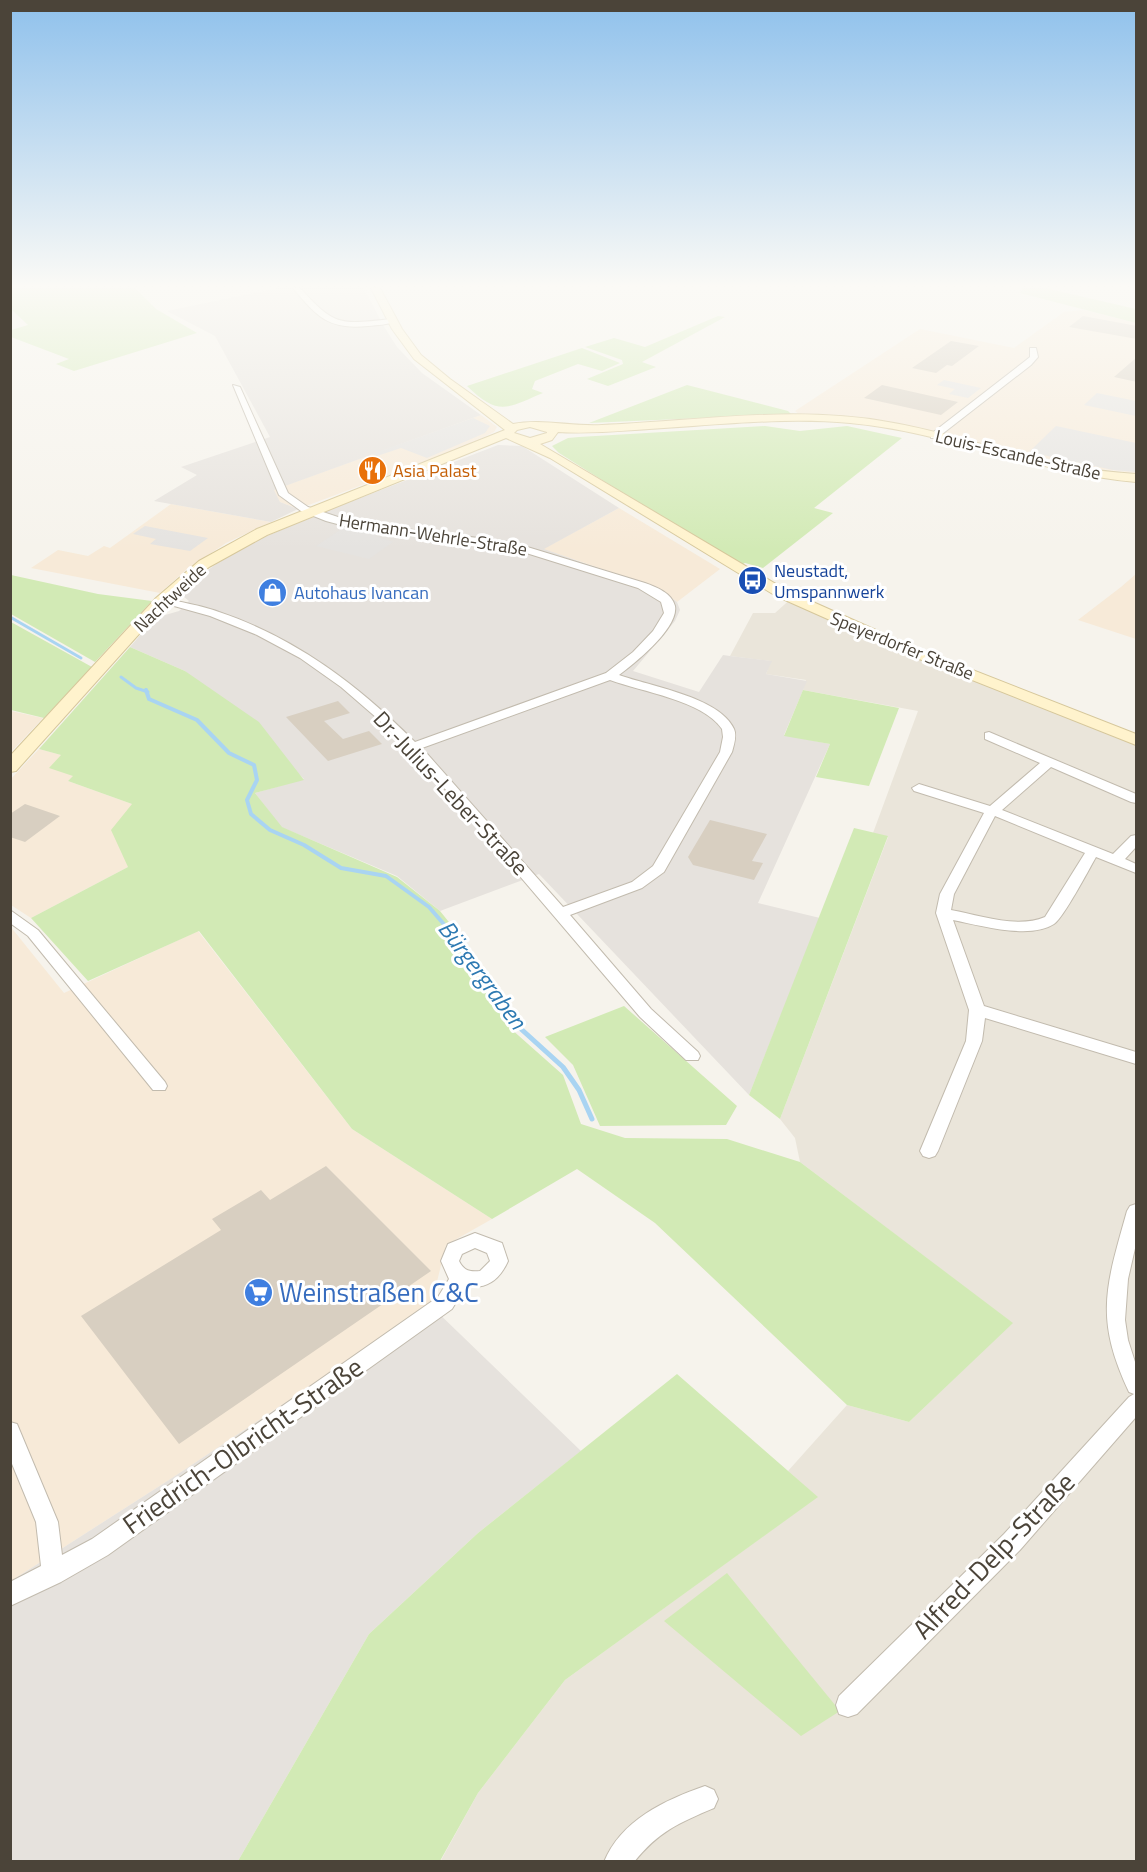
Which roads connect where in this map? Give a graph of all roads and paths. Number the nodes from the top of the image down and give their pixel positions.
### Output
1 (441, 375) edge
2 (1012, 375) edge
3 (236, 387) dead end
4 (491, 412) junction
5 (525, 424) junction
6 (549, 434) junction
7 (516, 436) junction
8 (934, 436) junction
9 (554, 455) junction
10 (1137, 478) edge
11 (312, 511) junction
12 (161, 600) junction
13 (610, 676) junction
14 (989, 736) dead end
15 (1137, 740) edge
16 (413, 747) junction
17 (1049, 762) junction
18 (10, 767) edge
19 (919, 788) dead end
20 (1137, 799) edge
21 (992, 811) junction
22 (1137, 839) edge
23 (1093, 851) junction
24 (1116, 860) junction
25 (1137, 869) edge
26 (560, 913) junction
27 (943, 913) junction
28 (10, 915) edge
29 (977, 1010) junction
30 (692, 1056) dead end
31 (1137, 1058) edge
32 (159, 1086) dead end
33 (929, 1151) dead end
34 (1137, 1211) edge
35 (461, 1277) dead end
36 (1137, 1386) edge
37 (1137, 1403) edge
38 (10, 1431) edge
39 (53, 1574) junction
40 (10, 1595) edge
41 (848, 1705) dead end
42 (705, 1799) dead end
43 (617, 1862) edge

1 - 4 street, Speyerdorfer Straße
2 - 8 street
3 - 11 street
4 - 5 street, Speyerdorfer Straße
4 - 7 street, Speyerdorfer Straße
5 - 6 street
5 - 7 street
6 - 7 street
6 - 8 street, Louis-Escande-Straße
6 - 9 street
7 - 9 street, Speyerdorfer Straße
7 - 11 street, Nachtweide
8 - 10 street, Louis-Escande-Straße
9 - 15 street, Speyerdorfer Straße
11 - 12 street, Nachtweide
11 - 13 street, Hermann-Wehrle-Straße
12 - 16 street, Dr.-Julius-Leber-Straße
12 - 18 street, Nachtweide
13 - 16 street, Hermann-Wehrle-Straße
13 - 26 street
14 - 17 street
16 - 26 street, Dr.-Julius-Leber-Straße
17 - 20 street
17 - 21 street
19 - 21 street
21 - 23 street
21 - 27 street
22 - 24 street
23 - 24 street
23 - 27 street
24 - 25 street
26 - 30 street, Dr.-Julius-Leber-Straße
27 - 29 street
28 - 32 street
29 - 31 street
29 - 33 street
34 - 36 street
35 - 39 street, Friedrich-Olbricht-Straße
37 - 41 street, Alfred-Delp-Straße
38 - 39 street
39 - 40 street, Friedrich-Olbricht-Straße
42 - 43 street

